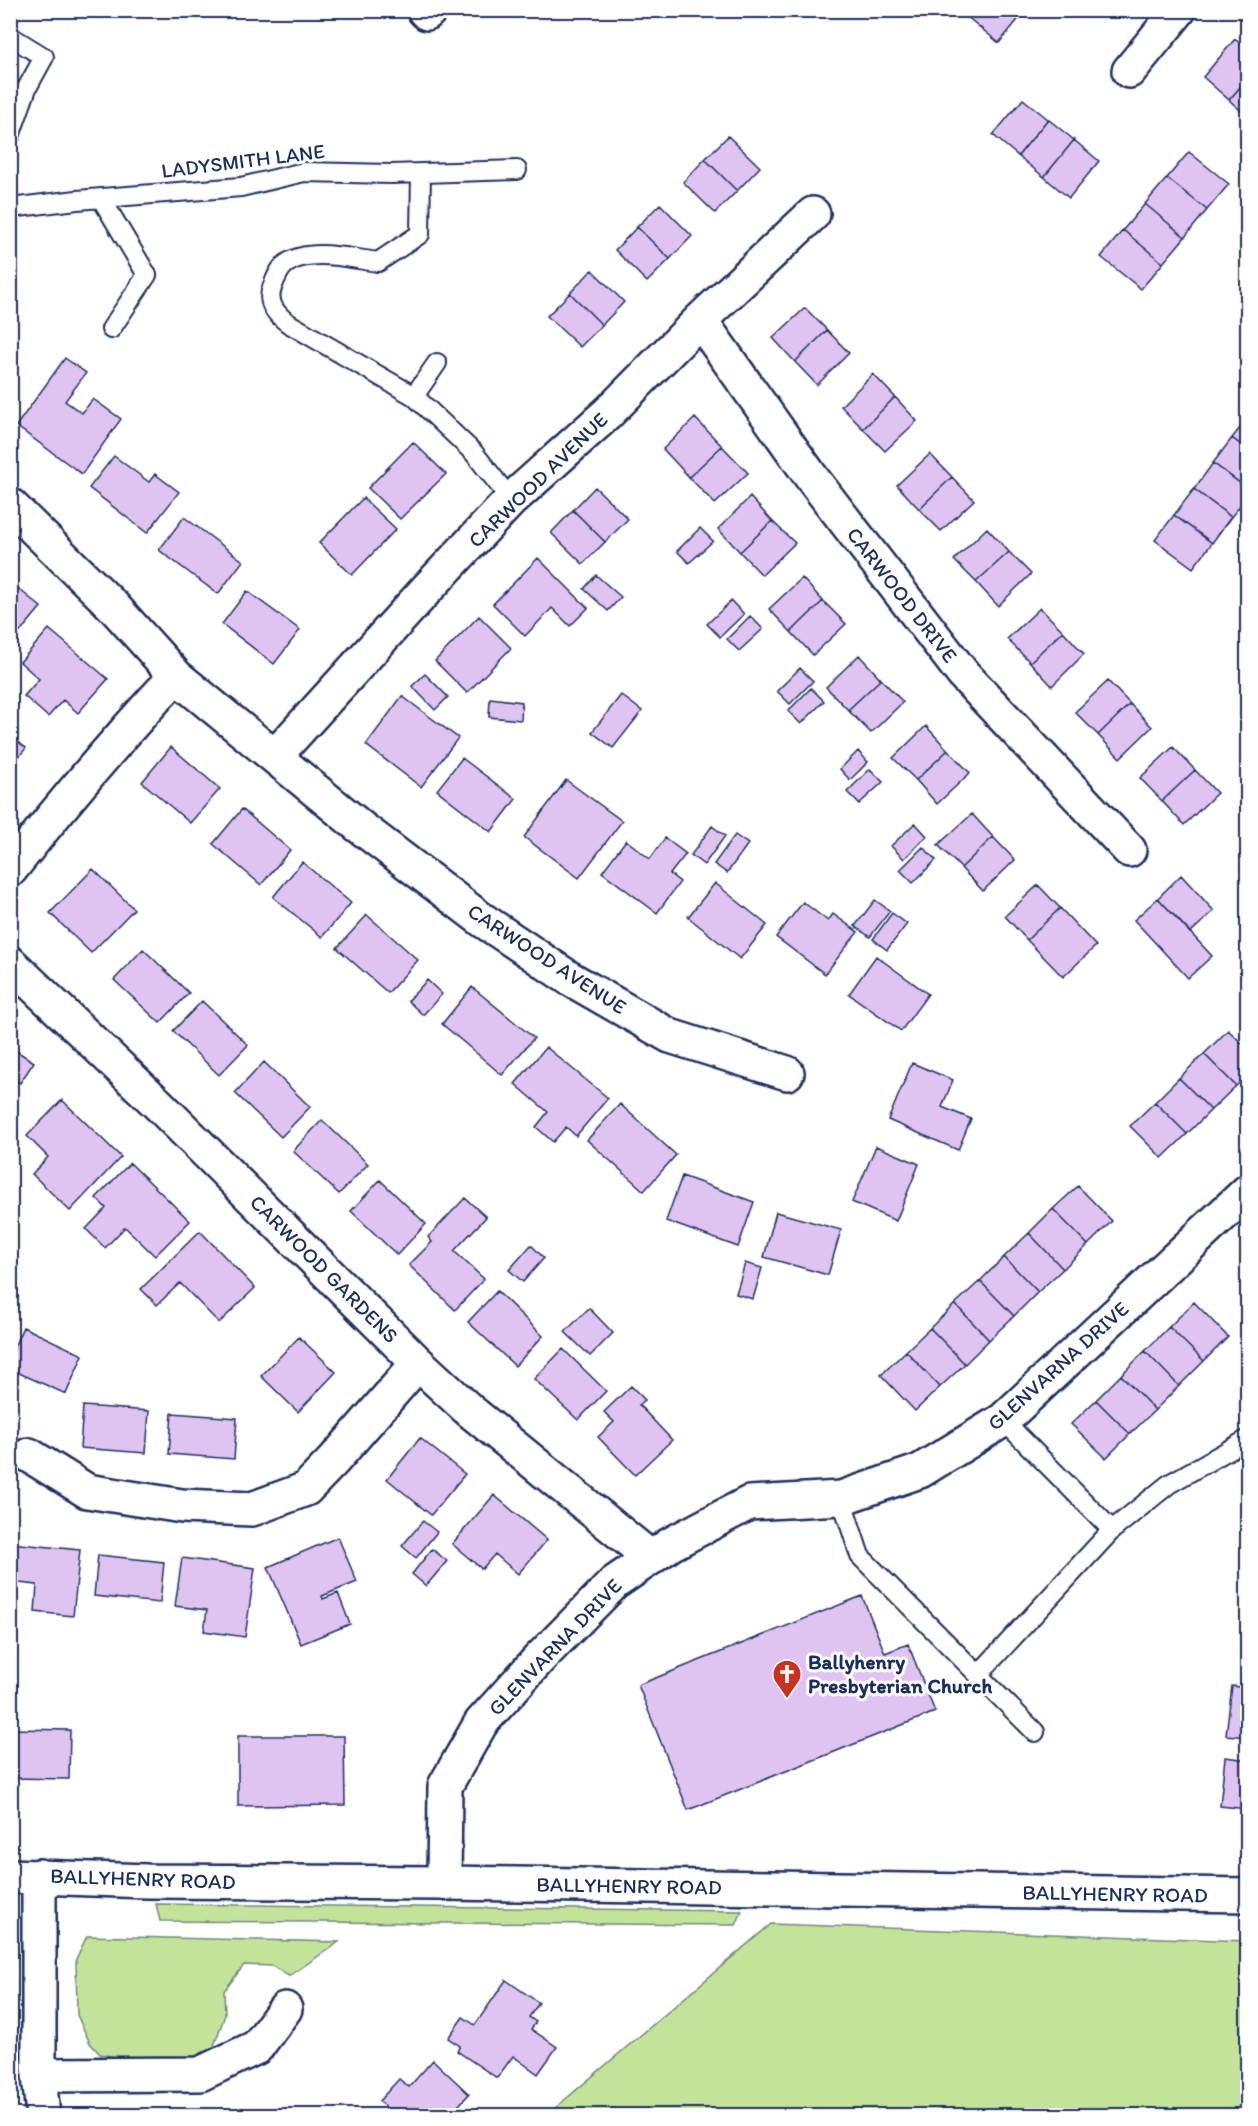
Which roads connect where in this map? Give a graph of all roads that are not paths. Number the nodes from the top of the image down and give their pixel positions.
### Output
1 (424, 10) edge
2 (430, 10) edge
3 (1179, 10) edge
4 (10, 36) edge
5 (1129, 71) dead end
6 (10, 136) edge
7 (517, 170) dead end
8 (421, 173) junction
9 (101, 198) junction
10 (10, 208) edge
11 (813, 214) dead end
12 (700, 320) junction
13 (111, 329) dead end
14 (436, 363) dead end
15 (414, 396) junction
16 (512, 500) junction
17 (10, 505) edge
18 (176, 676) junction
19 (275, 756) junction
20 (1129, 850) dead end
21 (10, 870) edge
22 (10, 963) edge
23 (787, 1073) dead end
24 (1248, 1191) edge
25 (418, 1363) junction
26 (1003, 1420) junction
27 (1248, 1439) edge
28 (29, 1455) dead end
29 (841, 1498) junction
30 (1112, 1530) junction
31 (651, 1558) junction
32 (978, 1675) junction
33 (1035, 1732) dead end
34 (25, 1876) edge
35 (444, 1883) junction
36 (1248, 1895) edge
37 (285, 2009) dead end
38 (39, 2075) junction
39 (43, 2115) edge

1 - 2 street
3 - 5 street
4 - 6 lane
7 - 8 lane, LADYSMITH LANE
8 - 9 lane, LADYSMITH LANE
8 - 15 lane
9 - 10 lane, LADYSMITH LANE
9 - 13 lane
11 - 12 street, CARWOOD AVENUE
12 - 16 street, CARWOOD AVENUE
12 - 20 street, CARWOOD DRIVE
14 - 15 lane
15 - 16 lane
16 - 19 street, CARWOOD AVENUE
17 - 18 street, CARWOOD AVENUE
18 - 19 street, CARWOOD AVENUE
18 - 21 street
19 - 23 street, CARWOOD AVENUE
22 - 25 street, CARWOOD GARDENS
24 - 26 street, GLENVARNA DRIVE
25 - 28 street
25 - 31 street, CARWOOD GARDENS
26 - 29 street, GLENVARNA DRIVE
26 - 30 lane
27 - 30 lane
29 - 31 street, GLENVARNA DRIVE
29 - 32 lane
30 - 32 lane
31 - 35 street, GLENVARNA DRIVE
32 - 33 lane
34 - 35 street, BALLYHENRY ROAD
34 - 38 street
35 - 36 street, BALLYHENRY ROAD
37 - 38 street
38 - 39 street

